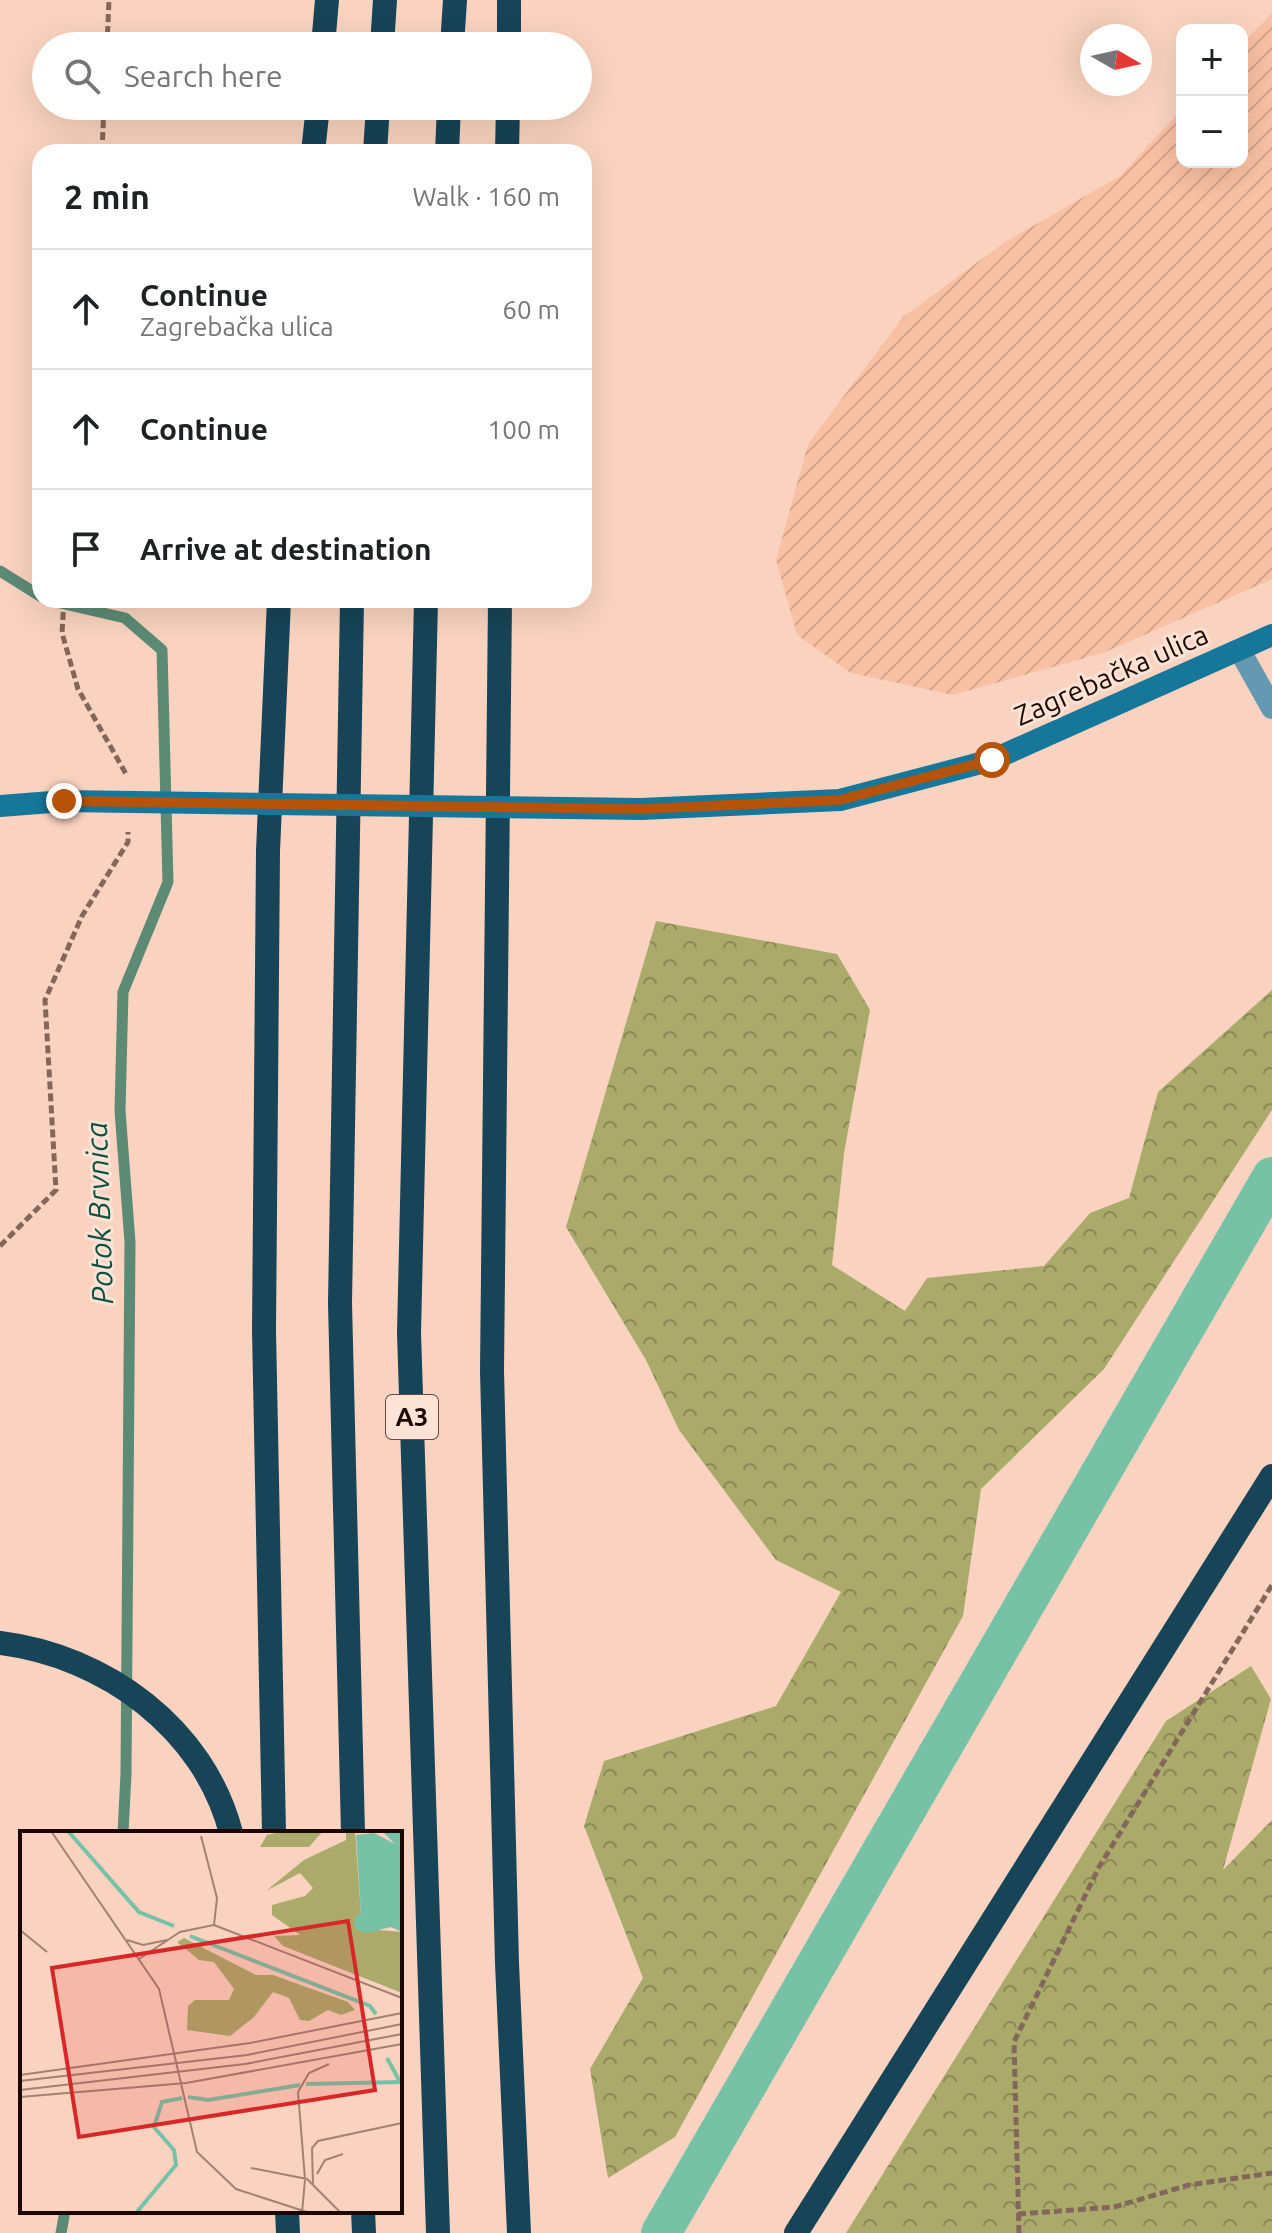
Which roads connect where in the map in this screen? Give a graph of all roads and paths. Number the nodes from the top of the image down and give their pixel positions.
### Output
1 (109, 0) edge
2 (327, 0) edge
3 (385, 0) edge
4 (455, 0) edge
5 (509, 0) edge
6 (108, 32) edge
7 (324, 32) edge
8 (383, 32) edge
9 (453, 32) edge
10 (509, 32) edge
11 (103, 120) edge
12 (316, 120) edge
13 (377, 120) edge
14 (448, 120) edge
15 (508, 120) edge
16 (102, 144) edge
17 (314, 144) edge
18 (376, 144) edge
19 (447, 144) edge
20 (507, 144) edge
21 (64, 608) edge
22 (279, 608) edge
23 (352, 608) edge
24 (426, 608) edge
25 (500, 608) edge
26 (1272, 635) edge
27 (1240, 651) junction
28 (1272, 708) edge
29 (127, 786) dead end
30 (0, 806) edge
31 (128, 828) dead end
32 (0, 1246) edge
33 (1272, 1476) edge
34 (1272, 1585) edge
35 (0, 1643) edge
36 (230, 1831) edge
37 (274, 1831) edge
38 (353, 1831) edge
39 (1272, 2173) edge
40 (287, 2213) edge
41 (363, 2213) edge
42 (1018, 2214) junction
43 (288, 2233) edge
44 (364, 2233) edge
45 (438, 2233) edge
46 (519, 2233) edge
47 (796, 2233) edge
48 (1019, 2233) edge

1 - 6 path
2 - 7 highway
3 - 8 highway
4 - 9 highway
5 - 10 highway
11 - 16 path
12 - 17 highway
13 - 18 highway
14 - 19 highway
15 - 20 highway
21 - 29 path
22 - 37 highway
23 - 38 highway
24 - 45 highway, A3
25 - 46 highway
26 - 27 main road, Zagrebačka ulica
27 - 28 street
27 - 30 main road, Zagrebačka ulica, bridge
31 - 32 path
33 - 47 highway
34 - 42 path
35 - 36 highway
39 - 42 path
40 - 43 highway
41 - 44 highway
42 - 48 path

